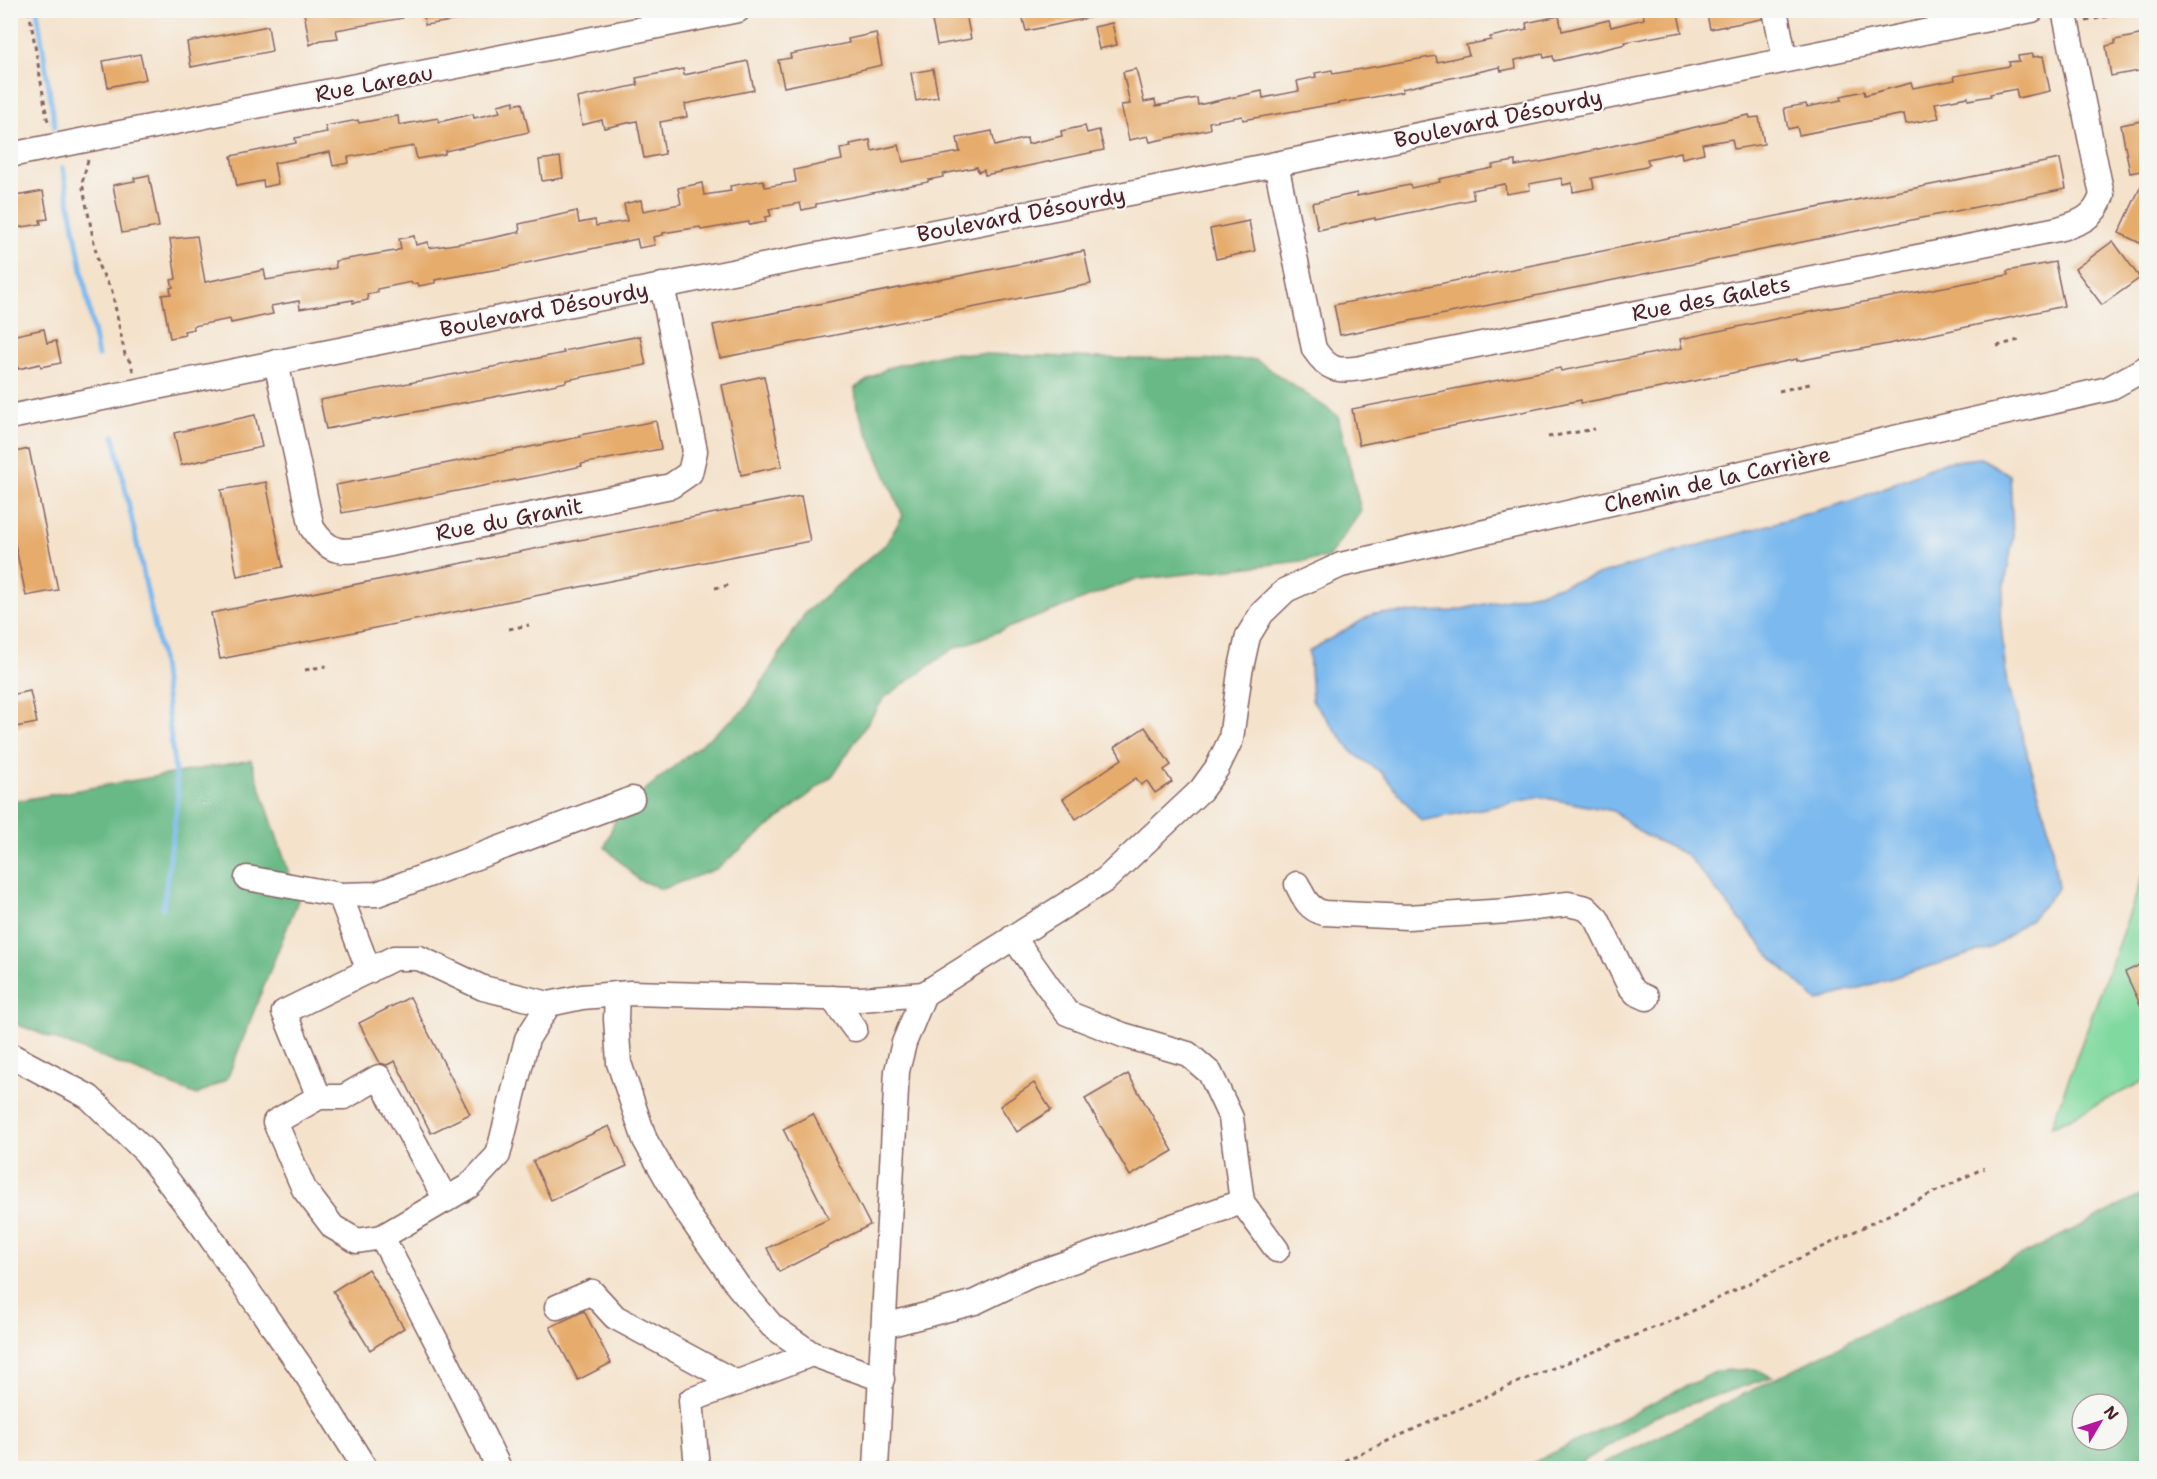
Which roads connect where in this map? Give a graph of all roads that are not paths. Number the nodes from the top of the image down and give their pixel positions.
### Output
1 (738, 10) edge
2 (1775, 10) edge
3 (2032, 10) edge
4 (2064, 10) edge
5 (1785, 60) junction
6 (10, 155) edge
7 (1276, 164) junction
8 (662, 285) junction
9 (276, 362) junction
10 (2146, 368) edge
11 (10, 417) edge
12 (632, 799) dead end
13 (247, 878) dead end
14 (1297, 884) dead end
15 (340, 895) junction
16 (1013, 937) junction
17 (369, 971) junction
18 (617, 994) junction
19 (924, 994) junction
20 (832, 998) junction
21 (1647, 998) dead end
22 (549, 1004) junction
23 (855, 1029) dead end
24 (10, 1055) edge
25 (319, 1097) junction
26 (446, 1200) junction
27 (1242, 1202) junction
28 (382, 1237) junction
29 (1277, 1250) dead end
30 (558, 1307) dead end
31 (884, 1326) junction
32 (812, 1354) junction
33 (882, 1379) junction
34 (737, 1383) junction
35 (871, 1465) edge
36 (365, 1468) edge
37 (499, 1468) edge
38 (697, 1468) edge

1 - 6 street, Rue Lareau
2 - 5 street
3 - 5 street, Boulevard Désourdy
4 - 7 street, Rue des Galets
5 - 7 street, Boulevard Désourdy
7 - 8 street, Boulevard Désourdy
8 - 9 street, Boulevard Désourdy
8 - 9 street, Rue du Granit
9 - 11 street, Boulevard Désourdy
10 - 16 street, Chemin de la Carrière
12 - 15 street
13 - 15 street
14 - 21 street
15 - 17 street
16 - 19 street, Chemin de la Carrière
16 - 27 street
17 - 22 street
17 - 25 street
18 - 20 street
18 - 22 street
18 - 32 street
19 - 20 street
19 - 31 street
20 - 23 street
22 - 26 street
24 - 36 street
25 - 26 street
25 - 28 street
26 - 28 street
27 - 29 street
27 - 31 street
28 - 37 street
30 - 34 street
31 - 33 street
32 - 33 street
32 - 34 street
33 - 35 street
34 - 38 street

